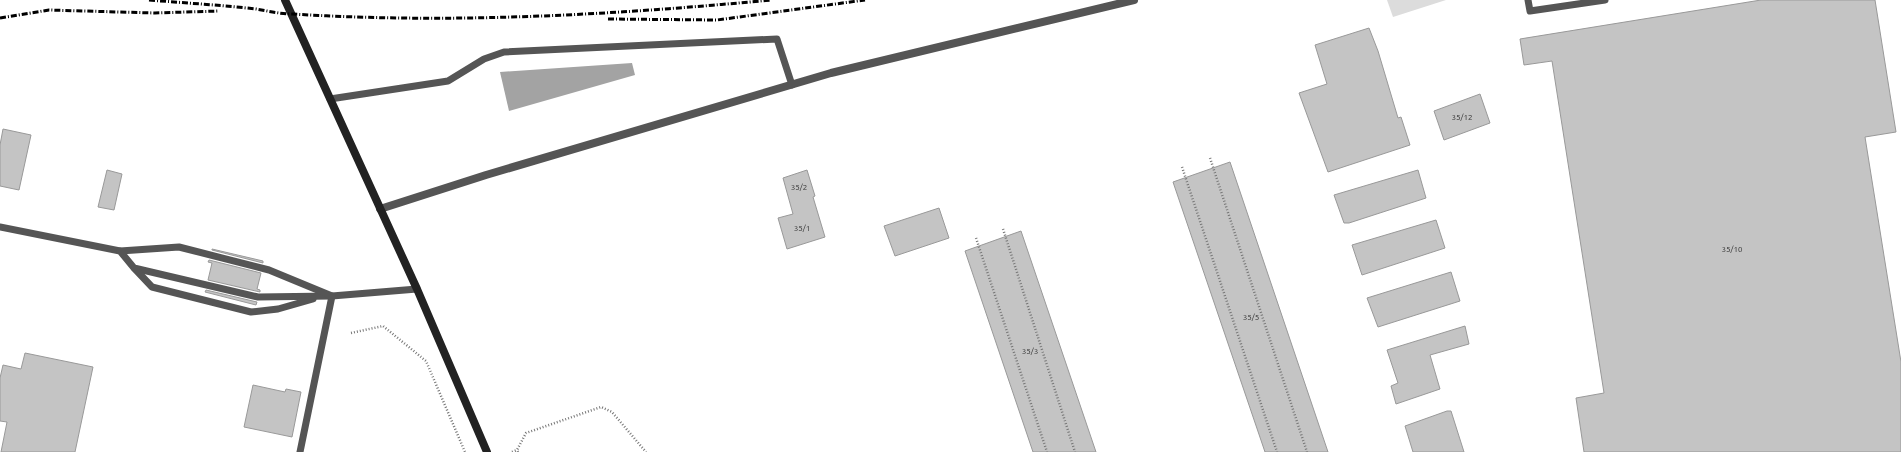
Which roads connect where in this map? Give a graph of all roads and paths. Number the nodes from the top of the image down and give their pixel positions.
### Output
1 (285, 0) edge
2 (1134, 0) edge
3 (1528, 0) edge
4 (1605, 0) edge
5 (792, 85) junction
6 (330, 99) junction
7 (1210, 158) dead end
8 (1182, 168) dead end
9 (380, 209) junction
10 (0, 227) edge
11 (1003, 229) dead end
12 (976, 238) dead end
13 (120, 251) junction
14 (134, 268) junction
15 (417, 289) junction
16 (328, 296) junction
17 (351, 333) dead end
18 (518, 451) edge
19 (300, 452) edge
20 (465, 452) edge
21 (487, 452) edge
22 (512, 452) edge
23 (646, 452) edge
24 (1047, 452) edge
25 (1075, 452) edge
26 (1277, 452) edge
27 (1307, 452) edge

1 - 6 street
2 - 5 street
3 - 4 lane
5 - 6 lane
5 - 9 street
6 - 9 street
7 - 27 path
8 - 26 path
9 - 15 street
10 - 13 lane
11 - 25 path
12 - 24 path
13 - 14 lane
13 - 16 lane
14 - 16 lane
14 - 16 lane
15 - 16 lane
15 - 21 street
16 - 19 lane
17 - 20 path
18 - 22 path
18 - 23 path

